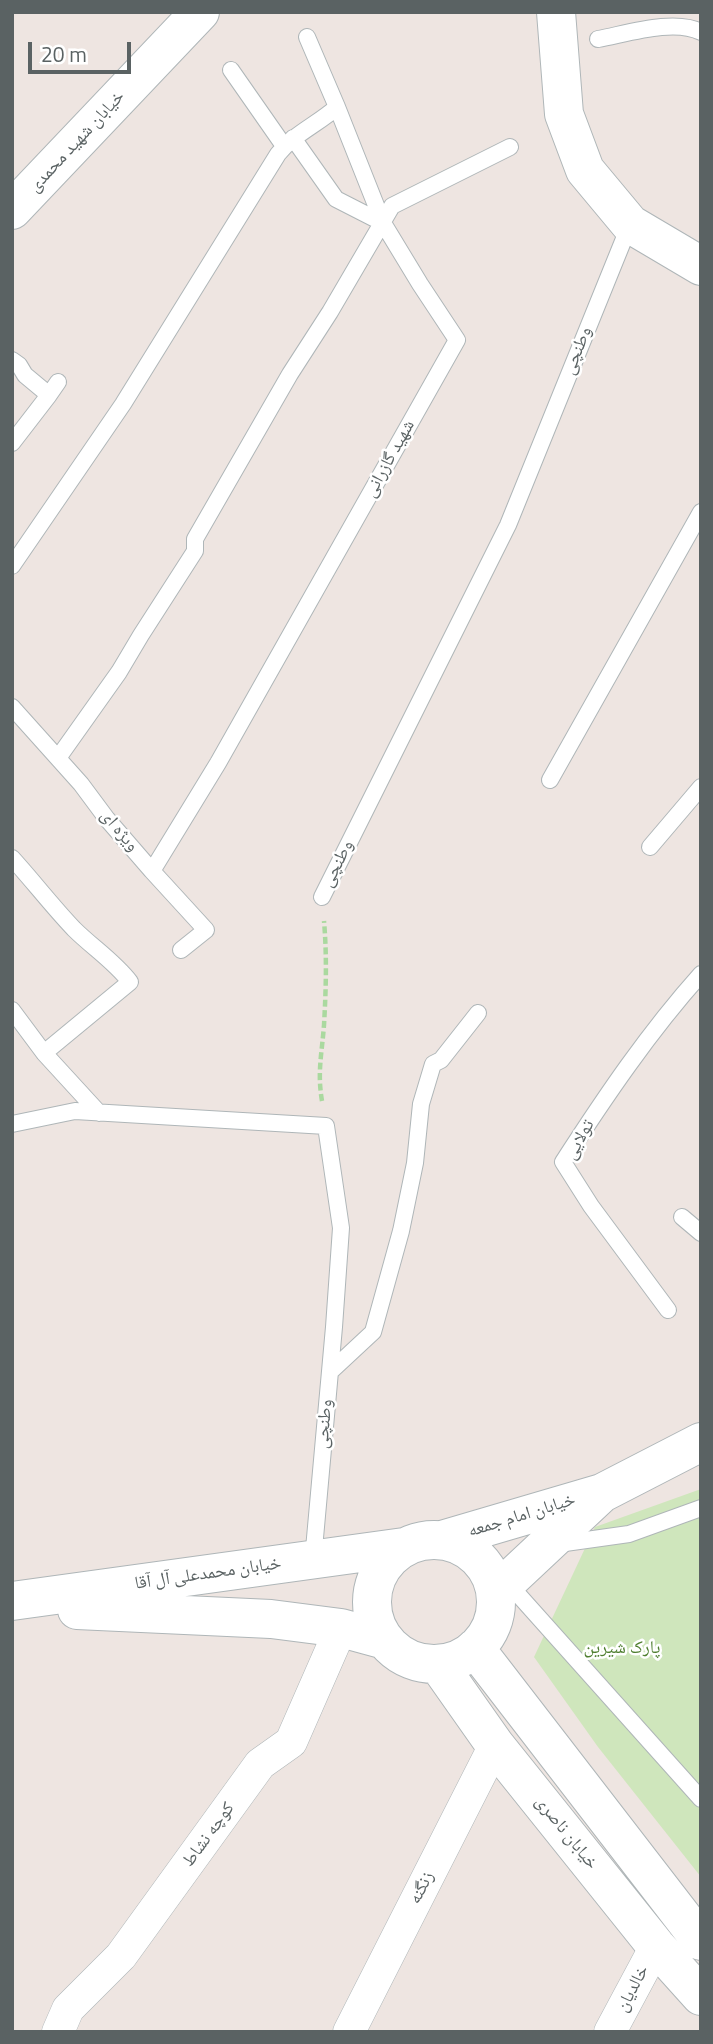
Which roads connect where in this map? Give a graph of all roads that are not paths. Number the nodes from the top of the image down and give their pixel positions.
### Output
1 (200, 12) edge
2 (556, 12) edge
3 (701, 32) edge
4 (307, 37) dead end
5 (598, 39) dead end
6 (231, 70) dead end
7 (337, 107) junction
8 (289, 142) junction
9 (510, 147) dead end
10 (12, 210) edge
11 (383, 223) junction
12 (630, 224) junction
13 (701, 266) edge
14 (12, 360) edge
15 (12, 443) edge
16 (701, 512) edge
17 (12, 566) edge
18 (12, 707) edge
19 (58, 758) junction
20 (551, 780) dead end
21 (701, 787) edge
22 (650, 847) dead end
23 (12, 858) edge
24 (152, 871) junction
25 (322, 897) road end
26 (181, 950) dead end
27 (701, 974) edge
28 (12, 1010) edge
29 (478, 1013) dead end
30 (44, 1053) junction
31 (99, 1113) junction
32 (12, 1124) edge
33 (682, 1217) dead end
34 (701, 1233) edge
35 (668, 1311) dead end
36 (330, 1372) junction
37 (701, 1442) edge
38 (602, 1493) junction
39 (701, 1508) edge
40 (442, 1540) junction
41 (545, 1546) junction
42 (404, 1547) junction
43 (313, 1560) junction
44 (502, 1588) junction
45 (12, 1601) edge
46 (12, 1607) edge
47 (341, 1628) junction
48 (385, 1640) junction
49 (475, 1648) junction
50 (439, 1664) junction
51 (495, 1745) junction
52 (701, 1799) edge
53 (701, 1941) edge
54 (656, 1946) junction
55 (701, 1996) edge
56 (58, 2032) edge
57 (348, 2032) edge
58 (610, 2032) edge

1 - 10 street, خیابان شهید محمدی
2 - 12 street
3 - 5 lane
4 - 7 lane, شهید گازرانی
6 - 8 lane
7 - 8 lane
7 - 11 lane, شهید گازرانی
8 - 11 lane
8 - 17 lane
9 - 11 lane
11 - 19 lane
11 - 24 lane, شهید گازرانی
12 - 13 street
12 - 25 lane, وطنچی
14 - 15 lane
16 - 20 lane
18 - 19 lane, ویژه ای
19 - 24 lane, ویژه ای
21 - 22 lane
23 - 30 lane
24 - 26 lane, ویژه ای
27 - 35 lane, تولایی
28 - 30 lane
29 - 36 lane
30 - 31 lane
31 - 32 lane
31 - 36 lane, وطنچی
33 - 34 lane
36 - 43 lane, وطنچی
37 - 38 street, خیابان امام جمعه
38 - 40 street, خیابان امام جمعه
38 - 41 street, خیابان امام جمعه
39 - 41 lane
40 - 42 street
40 - 44 street
41 - 44 street, خیابان امام جمعه
42 - 43 street, خیابان محمدعلی آل آقا
42 - 48 street
43 - 45 street, خیابان محمدعلی آل آقا
44 - 49 street
44 - 52 lane
46 - 47 street, خیابان محمدعلی آل آقا
47 - 48 street, خیابان محمدعلی آل آقا
47 - 56 street, کوچه نشاط
48 - 50 street
49 - 50 street
49 - 53 street
50 - 51 street, خیابان ناصری
51 - 54 street, خیابان ناصری
51 - 57 street, زنگنه
54 - 55 street, خیابان ناصری
54 - 58 street, خالدیان

